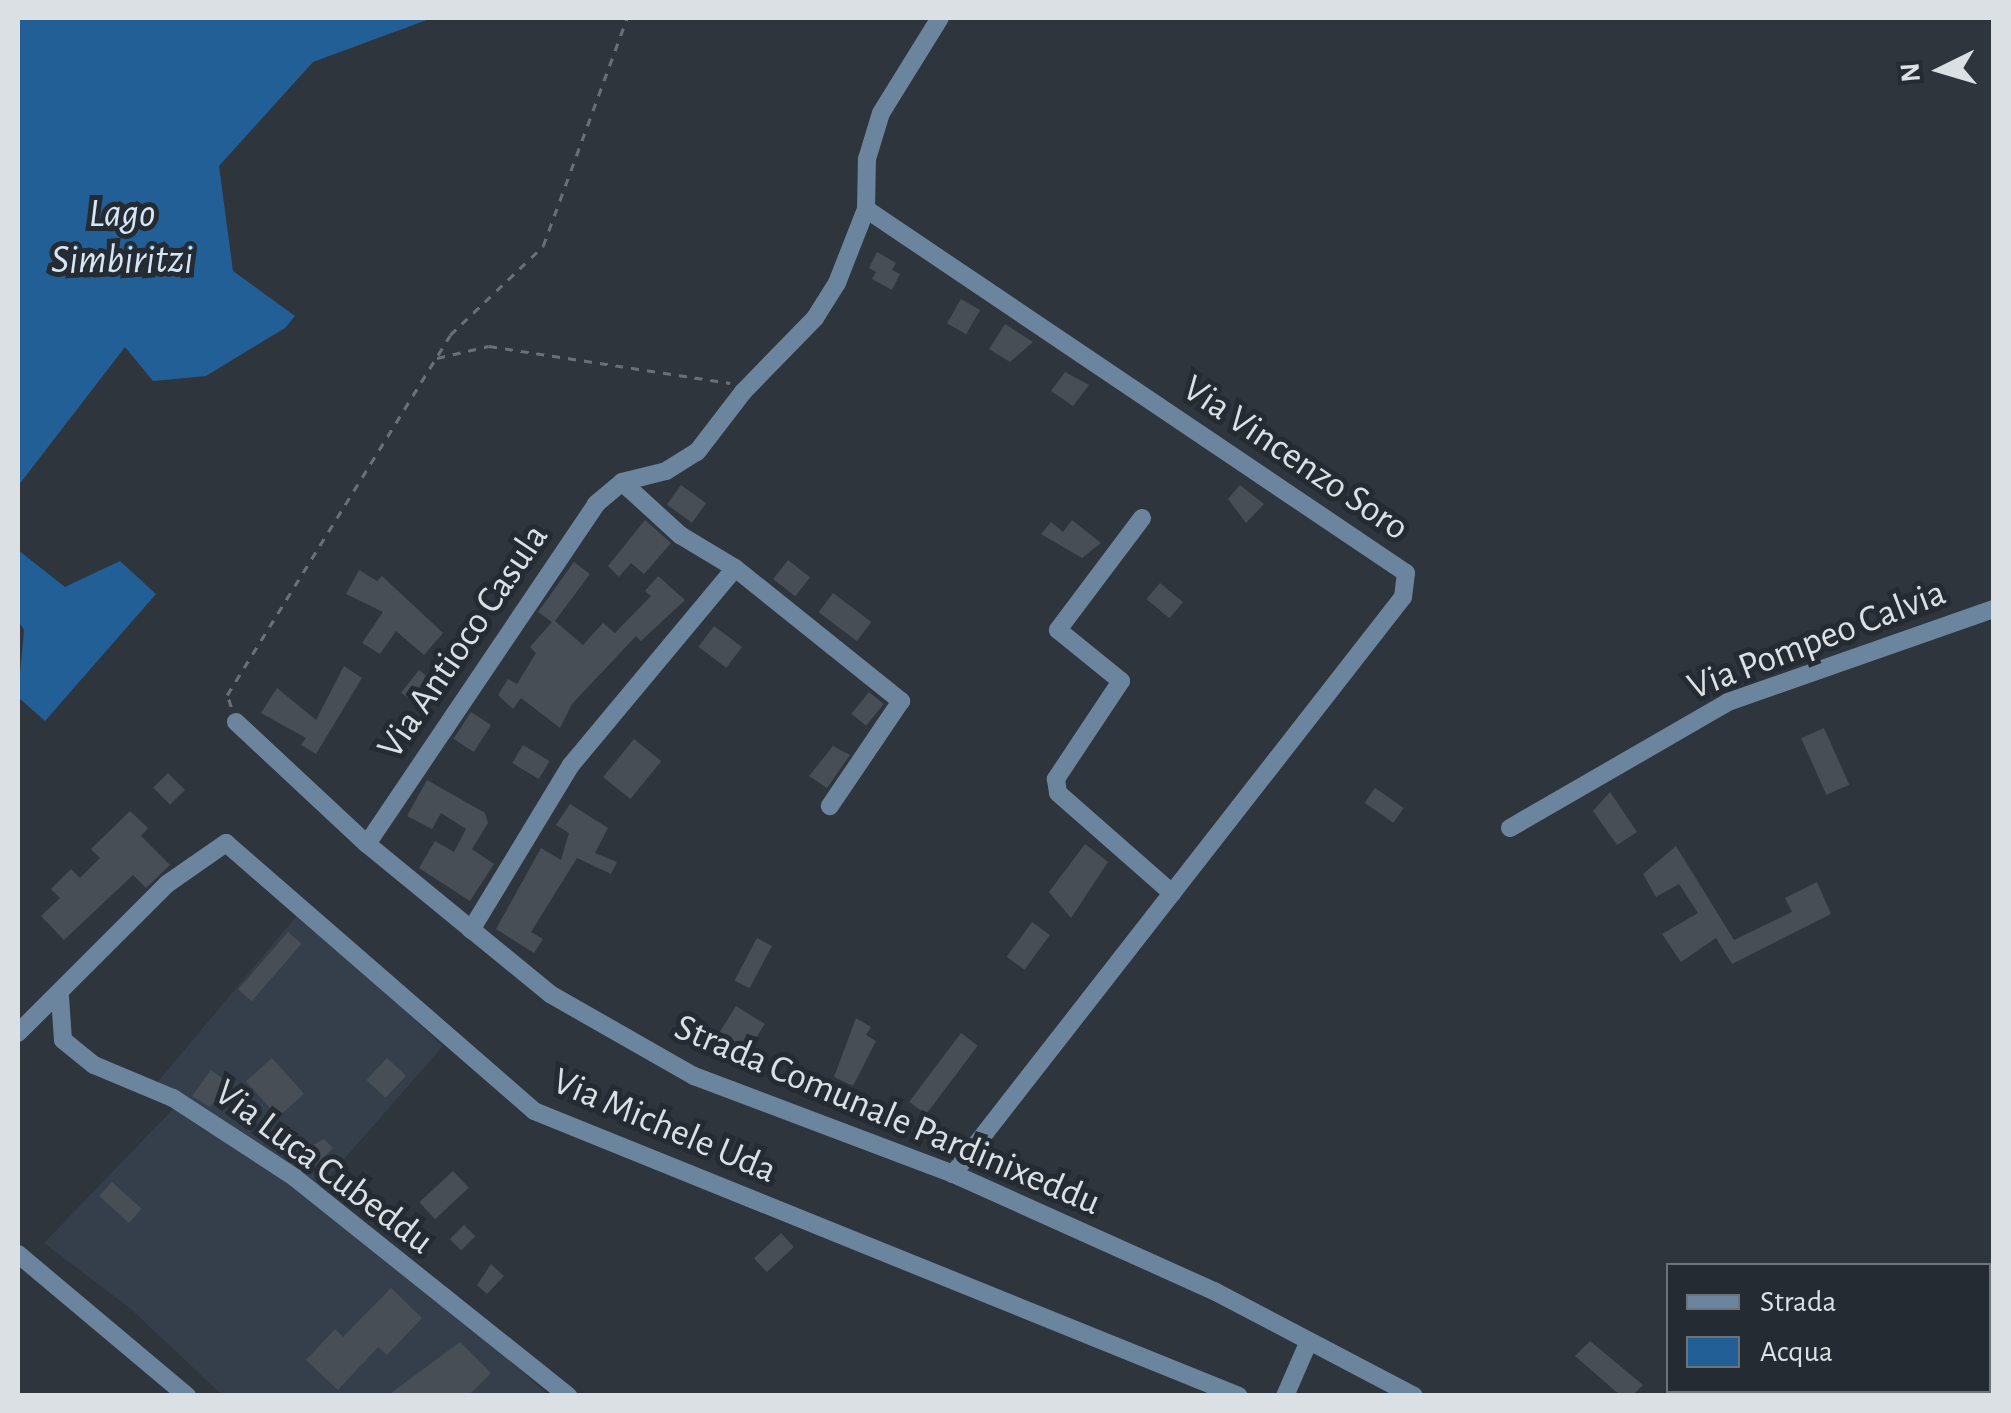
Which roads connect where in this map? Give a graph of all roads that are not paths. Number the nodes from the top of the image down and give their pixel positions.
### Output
1 (940, 18) edge
2 (866, 209) junction
3 (622, 482) junction
4 (1142, 518) dead end
5 (735, 568) junction
6 (1994, 609) edge
7 (236, 722) road end
8 (830, 806) dead end
9 (1510, 828) dead end
10 (366, 844) junction
11 (1172, 893) junction
12 (471, 930) junction
13 (60, 997) junction
14 (18, 1033) edge
15 (953, 1174) junction
16 (18, 1254) edge
17 (1308, 1343) junction
18 (186, 1396) edge
19 (568, 1396) edge
20 (1238, 1396) edge
21 (1285, 1396) edge
22 (1414, 1396) edge

1 - 2 street, Via Antioco Casula
2 - 3 street, Via Antioco Casula
2 - 11 street, Via Vincenzo Soro
3 - 5 street
3 - 10 street, Via Antioco Casula
4 - 11 street
5 - 8 street
5 - 12 street
6 - 9 street, Via Pompeo Calvia
7 - 10 street, Strada Comunale Pardinixeddu
10 - 12 street, Strada Comunale Pardinixeddu
11 - 15 street, Via Vincenzo Soro
12 - 15 street, Strada Comunale Pardinixeddu
13 - 14 street, Via Michele Uda
13 - 19 street, Via Luca Cubeddu
13 - 20 street, Via Michele Uda
15 - 17 street, Strada Comunale Pardinixeddu
16 - 18 street
17 - 21 street
17 - 22 street, Strada Comunale Pardinixeddu

